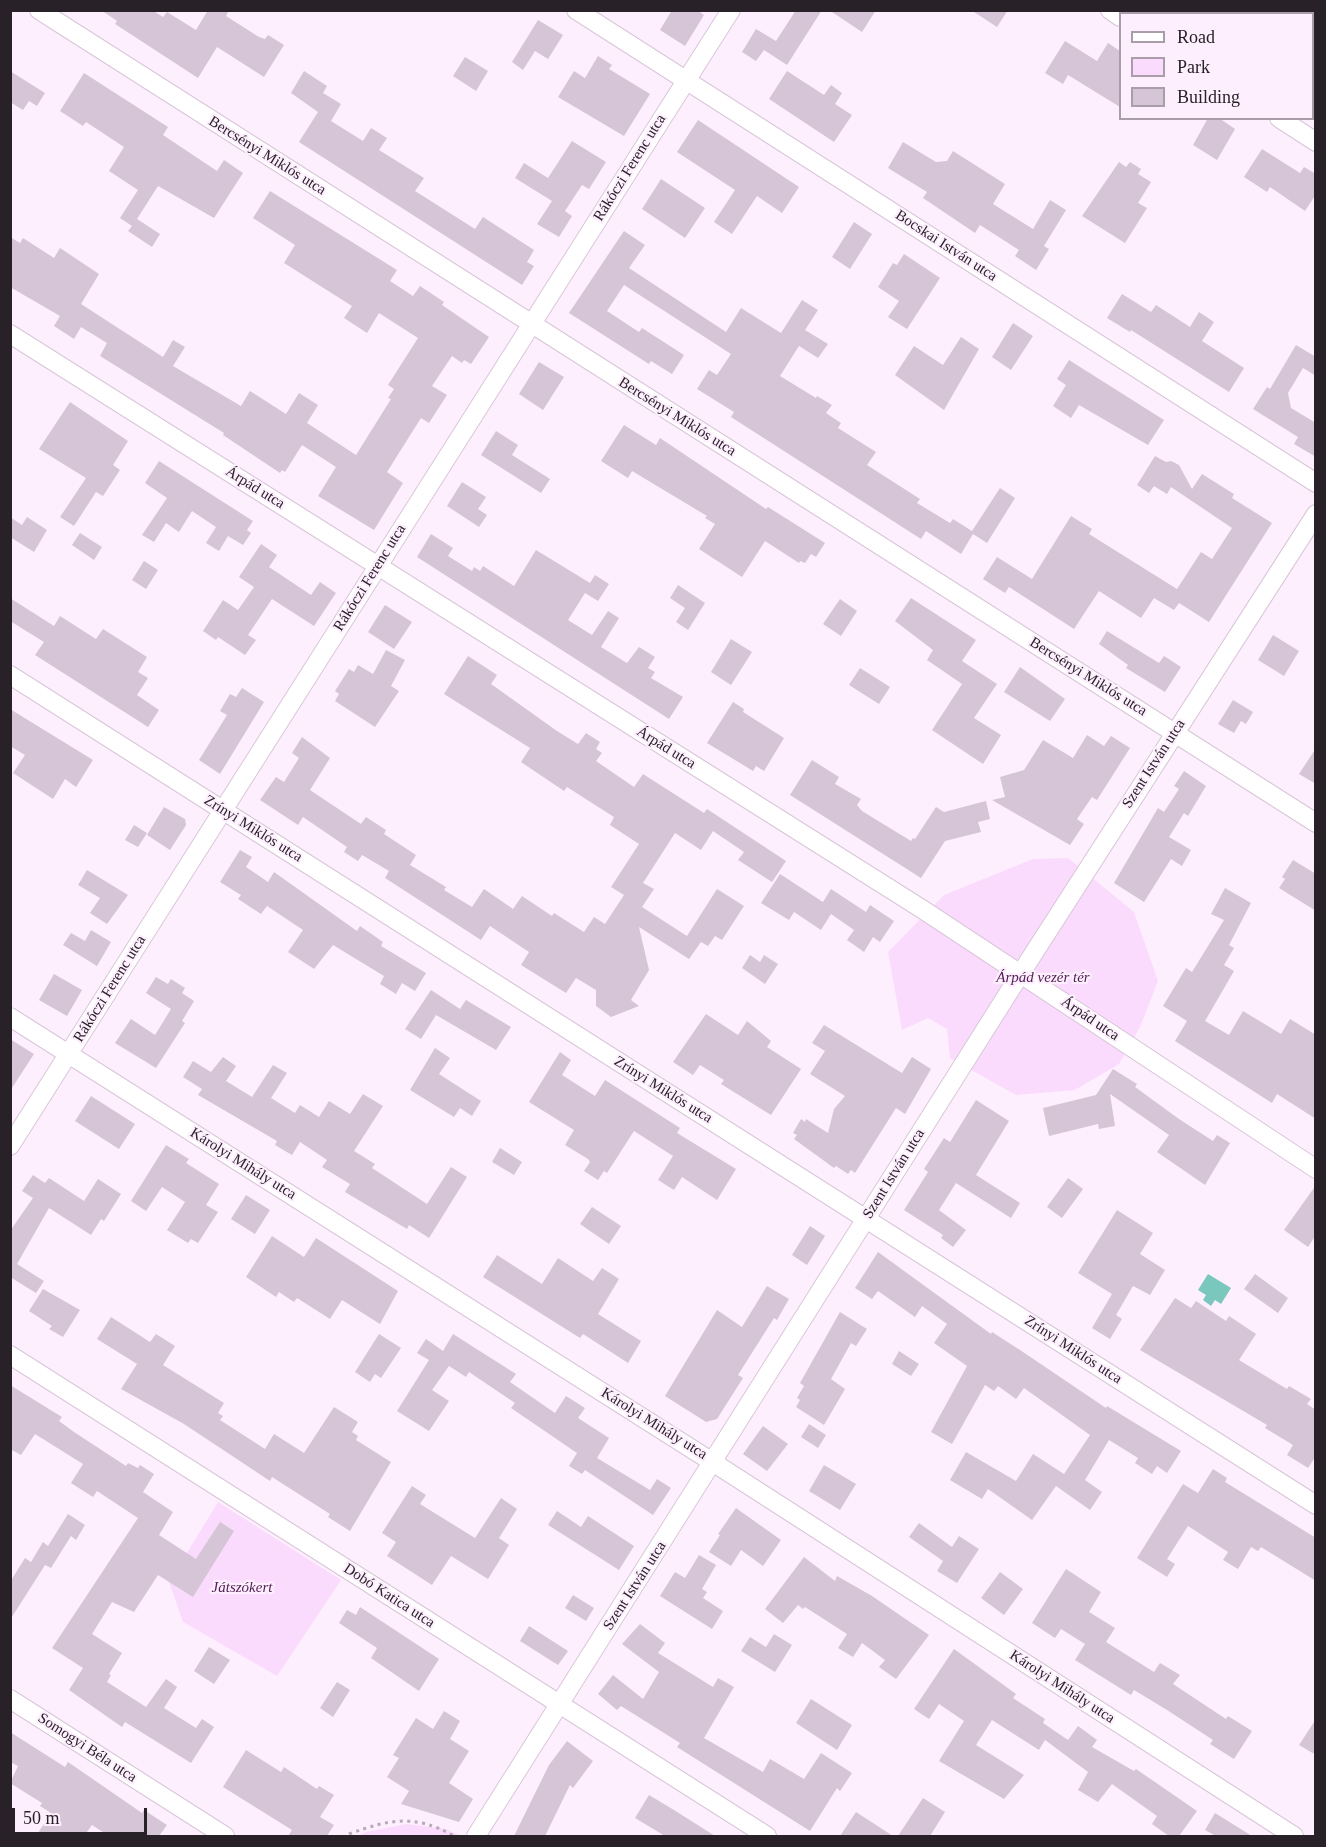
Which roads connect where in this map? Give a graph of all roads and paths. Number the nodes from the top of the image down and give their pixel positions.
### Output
1 (39, 10) edge
2 (576, 10) edge
3 (731, 10) edge
4 (686, 80) junction
5 (1282, 120) edge
6 (1316, 142) edge
7 (531, 324) junction
8 (10, 334) edge
9 (1316, 483) edge
10 (1316, 514) edge
11 (378, 566) junction
12 (10, 675) edge
13 (1175, 732) junction
14 (222, 810) junction
15 (1316, 823) edge
16 (1021, 973) junction
17 (10, 1017) edge
18 (70, 1054) junction
19 (10, 1146) edge
20 (1316, 1170) edge
21 (866, 1218) junction
22 (10, 1355) edge
23 (714, 1462) junction
24 (1316, 1505) edge
25 (10, 1698) edge
26 (560, 1705) junction
27 (349, 1834) dead end
28 (225, 1836) edge
29 (454, 1836) edge
30 (476, 1836) edge
31 (767, 1836) edge
32 (1294, 1836) edge

1 - 7 street, Bercsényi Miklós utca
2 - 4 street, Bocskai István utca
3 - 4 street, Rákóczi Ferenc utca
4 - 7 street, Rákóczi Ferenc utca
4 - 9 street, Bocskai István utca
5 - 6 street
7 - 11 street, Rákóczi Ferenc utca
7 - 13 street, Bercsényi Miklós utca
8 - 11 street, Árpád utca
10 - 13 street, Szent István utca
11 - 14 street, Rákóczi Ferenc utca
11 - 16 street, Árpád utca
12 - 14 street, Zrínyi Miklós utca
13 - 15 street, Bercsényi Miklós utca
13 - 16 street, Szent István utca
14 - 18 street, Rákóczi Ferenc utca
14 - 21 street, Zrínyi Miklós utca
16 - 20 street, Árpád utca
16 - 21 street, Szent István utca
17 - 18 street, Károlyi Mihály utca
18 - 19 street, Rákóczi Ferenc utca
18 - 23 street, Károlyi Mihály utca
21 - 23 street, Szent István utca
21 - 24 street, Zrínyi Miklós utca
22 - 26 street, Dobó Katica utca
23 - 26 street, Szent István utca
23 - 32 street, Károlyi Mihály utca
25 - 28 street, Somogyi Béla utca
26 - 30 street, Szent István utca
26 - 31 street, Dobó Katica utca
27 - 29 path

